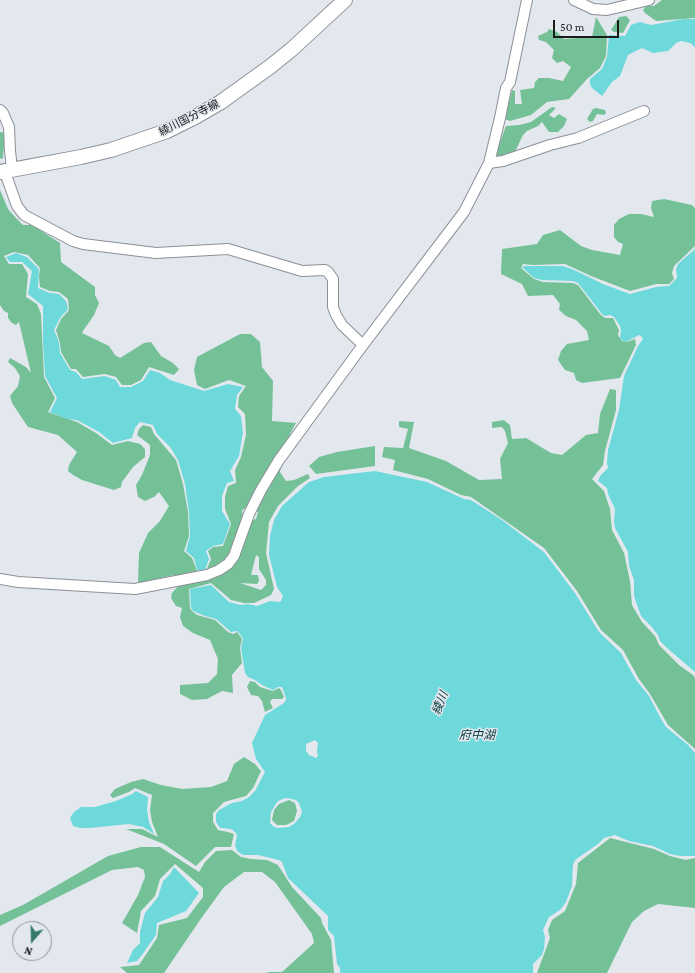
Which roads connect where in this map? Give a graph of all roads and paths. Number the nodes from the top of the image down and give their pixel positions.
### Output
1 (345, 0) edge
2 (527, 0) edge
3 (574, 0) edge
4 (649, 0) edge
5 (0, 110) edge
6 (644, 111) dead end
7 (490, 164) junction
8 (6, 171) edge
9 (363, 345) junction
10 (0, 579) edge

1 - 8 main road, 綾川国分寺線
2 - 7 street
3 - 4 street
5 - 8 street
6 - 7 street
7 - 9 street
8 - 9 street
9 - 10 street

